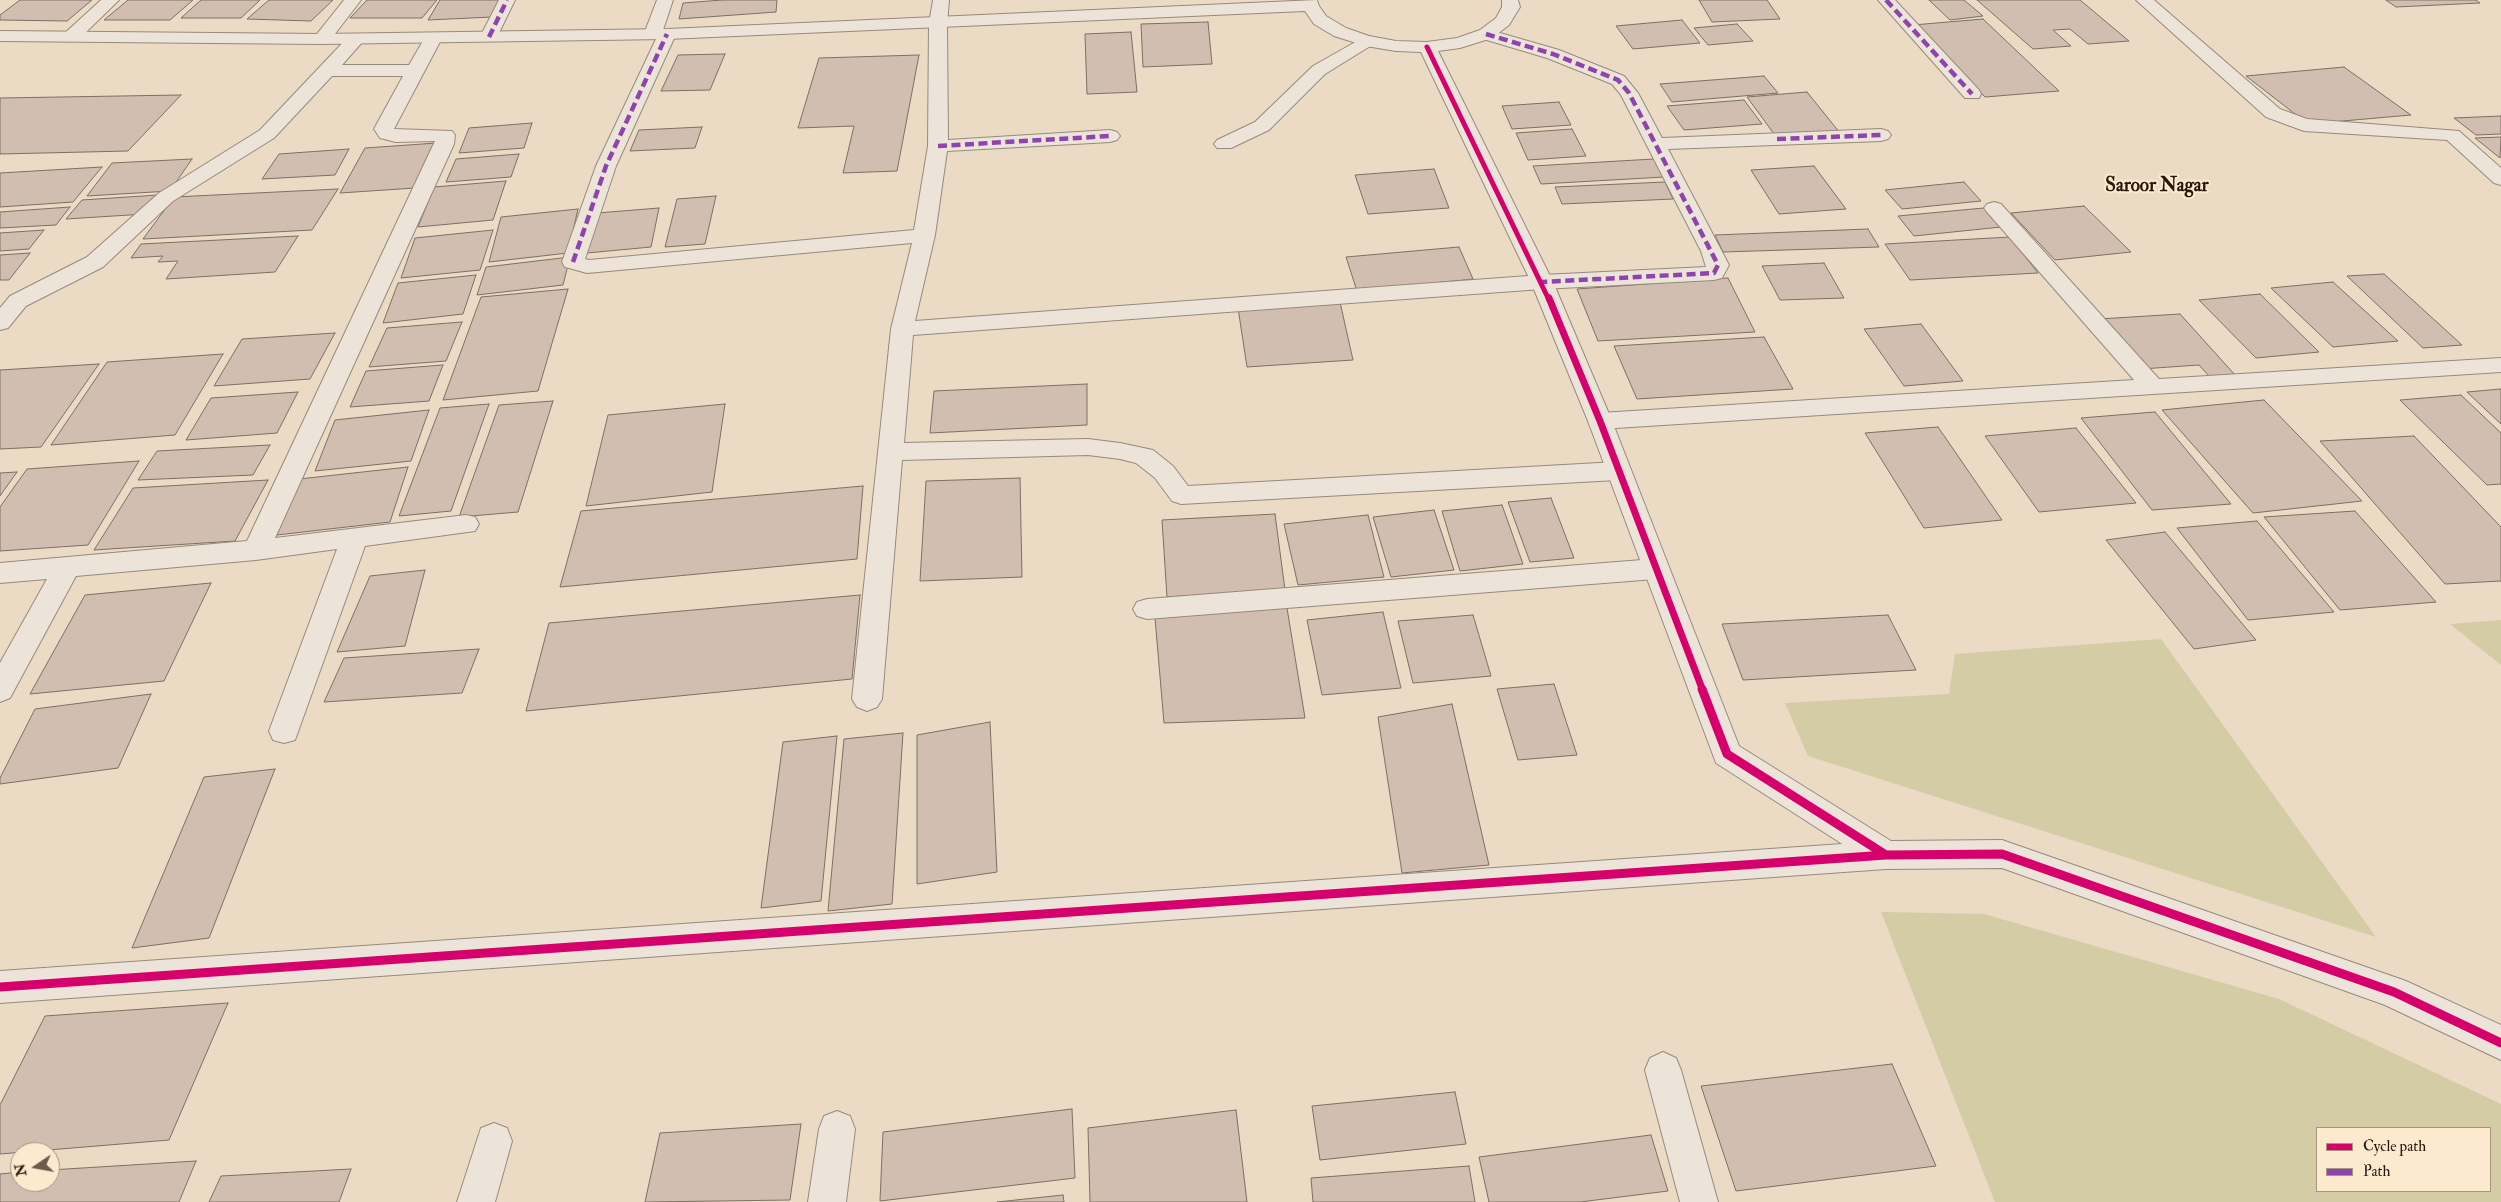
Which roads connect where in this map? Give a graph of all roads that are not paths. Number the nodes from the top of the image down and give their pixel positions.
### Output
1 (111, 0) edge
2 (353, 0) edge
3 (507, 0) edge
4 (665, 0) edge
5 (941, 0) edge
6 (1510, 0) edge
7 (1886, 0) edge
8 (2144, 0) edge
9 (1309, 3) edge
10 (938, 24) junction
11 (660, 34) junction
12 (1486, 34) junction
13 (0, 36) edge
14 (72, 36) junction
15 (489, 37) junction
16 (433, 38) junction
17 (322, 39) junction
18 (356, 39) junction
19 (1366, 41) junction
20 (1427, 47) junction
21 (327, 70) junction
22 (415, 71) junction
23 (1972, 94) dead end
24 (1881, 135) dead end
25 (1110, 136) dead end
26 (1224, 144) dead end
27 (1656, 144) junction
28 (938, 146) junction
29 (2501, 179) edge
30 (1994, 208) dead end
31 (924, 235) junction
32 (1542, 282) junction
33 (0, 323) edge
34 (902, 329) junction
35 (2501, 364) edge
36 (2152, 386) junction
37 (1600, 421) junction
38 (890, 452) junction
39 (1617, 471) junction
40 (466, 524) dead end
41 (355, 538) junction
42 (256, 550) junction
43 (67, 567) junction
44 (1655, 569) junction
45 (0, 573) edge
46 (1147, 609) dead end
47 (0, 690) edge
48 (867, 699) dead end
49 (284, 732) dead end
50 (1886, 855) junction
51 (0, 987) edge
52 (2501, 1044) edge
53 (1663, 1070) dead end
54 (838, 1129) dead end
55 (494, 1141) dead end
56 (476, 1202) edge
57 (827, 1202) edge
58 (1699, 1202) edge

1 - 14 street
2 - 17 street
3 - 15 street
4 - 11 street
5 - 10 street
6 - 12 street
7 - 23 street
8 - 29 street
9 - 10 street
9 - 19 street
10 - 11 street
10 - 28 street
11 - 15 street
11 - 31 street
12 - 20 street
12 - 27 street
13 - 14 street
14 - 17 street
15 - 16 street
16 - 18 street
16 - 22 street
17 - 18 street
18 - 21 street
19 - 20 street
19 - 26 street
20 - 32 street
21 - 22 street
21 - 33 street
22 - 42 street
24 - 27 street
25 - 28 street
27 - 32 street
28 - 31 street
30 - 36 street
31 - 34 street
32 - 34 street
32 - 37 street
34 - 38 street
35 - 36 street
36 - 37 street
37 - 39 street
38 - 39 street
38 - 48 street
39 - 44 street
40 - 41 street
41 - 42 street
41 - 49 street
42 - 43 street
43 - 45 street
43 - 47 street
44 - 46 street
44 - 50 street
50 - 51 street
50 - 52 street
53 - 58 street
54 - 57 street
55 - 56 street

